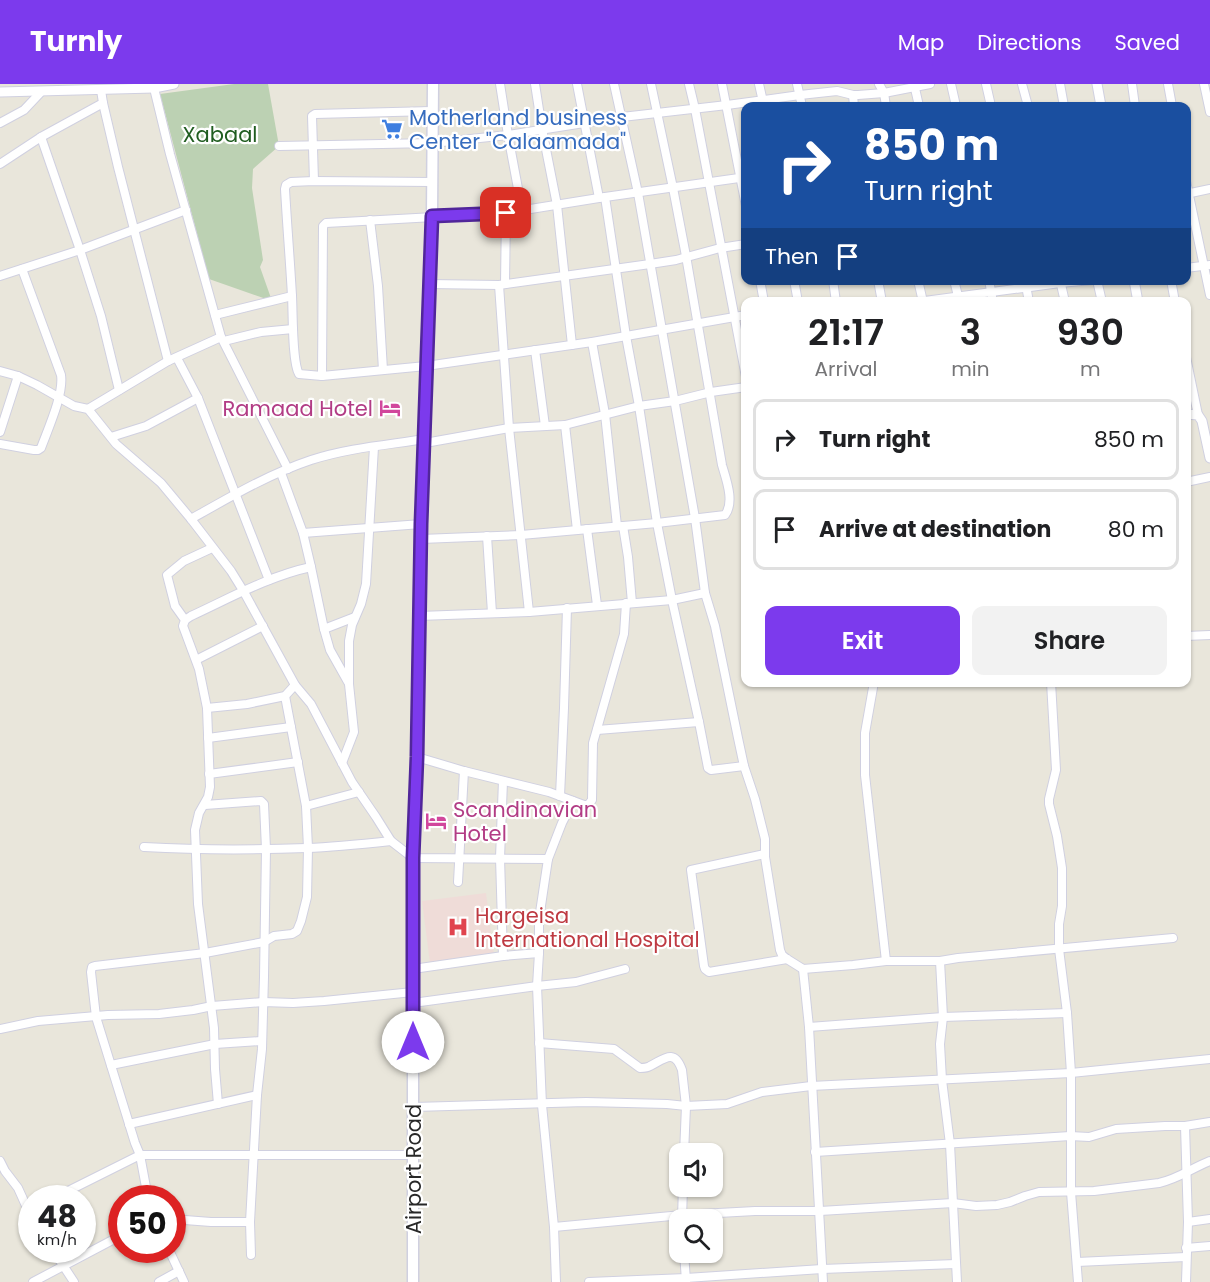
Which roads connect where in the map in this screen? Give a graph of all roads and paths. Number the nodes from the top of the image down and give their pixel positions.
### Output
1 (174, 84) edge
2 (433, 84) edge
3 (500, 84) edge
4 (535, 84) edge
5 (577, 84) edge
6 (614, 84) edge
7 (651, 84) edge
8 (688, 84) edge
9 (722, 84) edge
10 (759, 84) edge
11 (797, 84) edge
12 (879, 84) edge
13 (930, 84) edge
14 (951, 84) edge
15 (986, 84) edge
16 (1022, 84) edge
17 (1060, 84) edge
18 (1097, 84) edge
19 (1132, 84) edge
20 (1168, 84) edge
21 (1204, 84) edge
22 (915, 85) edge
23 (154, 86) edge
24 (836, 88) edge
25 (4, 90) edge
26 (101, 90) junction
27 (41, 92) junction
28 (884, 93) junction
29 (800, 95) junction
30 (853, 96) junction
31 (763, 102) edge
32 (768, 102) edge
33 (801, 102) edge
34 (854, 102) edge
35 (885, 102) edge
36 (918, 102) edge
37 (955, 102) edge
38 (990, 102) edge
39 (1027, 102) edge
40 (1063, 102) edge
41 (1100, 102) edge
42 (1134, 102) edge
43 (1171, 102) edge
44 (103, 103) junction
45 (741, 104) edge
46 (728, 105) junction
47 (695, 109) junction
48 (432, 111) junction
49 (1210, 112) edge
50 (657, 113) junction
51 (622, 117) junction
52 (0, 123) edge
53 (585, 123) junction
54 (542, 129) junction
55 (508, 135) junction
56 (41, 137) junction
57 (433, 143) junction
58 (279, 146) dead end
59 (313, 146) junction
60 (0, 164) edge
61 (741, 168) edge
62 (741, 178) edge
63 (314, 181) junction
64 (432, 182) junction
65 (709, 182) junction
66 (673, 188) junction
67 (1210, 189) edge
68 (638, 193) junction
69 (1191, 193) edge
70 (602, 198) junction
71 (1191, 205) edge
72 (557, 206) junction
73 (186, 210) junction
74 (522, 210) junction
75 (506, 213) junction
76 (432, 216) junction
77 (370, 220) junction
78 (134, 230) junction
79 (741, 245) edge
80 (720, 248) junction
81 (80, 250) junction
82 (686, 256) junction
83 (651, 264) junction
84 (1207, 265) edge
85 (1191, 267) edge
86 (616, 268) junction
87 (22, 269) junction
88 (0, 276) edge
89 (565, 276) junction
90 (429, 284) junction
91 (502, 285) junction
92 (955, 285) edge
93 (990, 285) edge
94 (1021, 285) edge
95 (992, 292) junction
96 (1210, 295) edge
97 (292, 296) junction
98 (958, 296) junction
99 (951, 297) edge
100 (992, 297) edge
101 (214, 315) junction
102 (741, 316) edge
103 (734, 317) junction
104 (698, 323) junction
105 (293, 329) junction
106 (662, 330) junction
107 (626, 336) junction
108 (223, 339) junction
109 (592, 342) junction
110 (572, 345) junction
111 (535, 350) junction
112 (741, 352) edge
113 (503, 354) junction
114 (177, 358) junction
115 (168, 361) junction
116 (426, 366) junction
117 (383, 370) junction
118 (0, 371) edge
119 (18, 376) junction
120 (322, 376) junction
121 (1191, 382) edge
122 (741, 388) edge
123 (119, 390) junction
124 (711, 392) junction
125 (59, 397) junction
126 (198, 398) junction
127 (675, 401) junction
128 (639, 406) junction
129 (88, 409) junction
130 (605, 414) junction
131 (1191, 415) edge
132 (1198, 416) junction
133 (565, 425) junction
134 (545, 426) junction
135 (509, 428) junction
136 (0, 432) edge
137 (111, 437) junction
138 (425, 441) junction
139 (0, 444) edge
140 (374, 447) junction
141 (1210, 458) edge
142 (284, 471) junction
143 (1210, 477) edge
144 (1191, 481) edge
145 (235, 495) junction
146 (695, 518) junction
147 (191, 519) junction
148 (657, 523) junction
149 (421, 524) junction
150 (620, 526) junction
151 (369, 528) junction
152 (587, 529) junction
153 (577, 530) junction
154 (303, 533) junction
155 (521, 535) junction
156 (487, 536) junction
157 (422, 539) junction
158 (212, 548) junction
159 (311, 567) junction
160 (270, 580) junction
161 (244, 592) junction
162 (705, 593) junction
163 (672, 600) junction
164 (629, 603) junction
165 (597, 605) junction
166 (567, 608) junction
167 (529, 612) junction
168 (492, 613) junction
169 (419, 616) junction
170 (355, 617) junction
171 (185, 620) junction
172 (263, 626) junction
173 (324, 629) junction
174 (1210, 635) edge
175 (1191, 636) edge
176 (196, 660) junction
177 (349, 684) junction
178 (295, 685) junction
179 (873, 687) edge
180 (1051, 687) edge
181 (285, 696) junction
182 (207, 708) junction
183 (699, 722) junction
184 (291, 727) junction
185 (597, 730) junction
186 (208, 738) junction
187 (417, 757) junction
188 (298, 762) junction
189 (342, 763) junction
190 (744, 766) junction
191 (464, 771) junction
192 (209, 774) junction
193 (502, 781) junction
194 (359, 792) junction
195 (560, 796) junction
196 (573, 801) junction
197 (204, 805) junction
198 (306, 806) junction
199 (391, 842) junction
200 (144, 847) dead end
201 (308, 848) junction
202 (266, 849) junction
203 (196, 850) junction
204 (765, 854) junction
205 (413, 858) junction
206 (500, 858) junction
207 (459, 859) junction
208 (549, 859) junction
209 (458, 882) dead end
210 (1173, 938) dead end
211 (264, 942) junction
212 (1059, 949) junction
213 (205, 953) junction
214 (539, 953) junction
215 (503, 956) junction
216 (787, 959) junction
217 (886, 961) junction
218 (940, 961) junction
219 (413, 969) junction
220 (626, 969) dead end
221 (803, 969) junction
222 (537, 986) junction
223 (413, 997) junction
224 (263, 1002) junction
225 (212, 1006) junction
226 (1067, 1013) junction
227 (96, 1017) junction
228 (943, 1017) junction
229 (809, 1027) junction
230 (0, 1029) edge
231 (261, 1041) junction
232 (539, 1043) junction
233 (215, 1044) junction
234 (1210, 1059) edge
235 (111, 1065) junction
236 (1071, 1073) junction
237 (942, 1080) junction
238 (811, 1086) junction
239 (257, 1095) junction
240 (218, 1104) junction
241 (542, 1105) junction
242 (686, 1106) junction
243 (414, 1107) junction
244 (1210, 1122) edge
245 (129, 1124) junction
246 (1185, 1126) junction
247 (1070, 1136) junction
248 (684, 1143) edge
249 (950, 1144) junction
250 (815, 1152) junction
251 (140, 1155) junction
252 (254, 1155) junction
253 (414, 1155) junction
254 (0, 1161) edge
255 (1210, 1161) edge
256 (1186, 1174) junction
257 (80, 1185) edge
258 (146, 1185) edge
259 (18, 1188) edge
260 (1071, 1192) junction
261 (953, 1203) junction
262 (820, 1211) junction
263 (723, 1214) edge
264 (669, 1218) edge
265 (1210, 1219) edge
266 (186, 1220) edge
267 (250, 1222) junction
268 (1188, 1222) junction
269 (554, 1227) junction
270 (108, 1242) edge
271 (1210, 1246) edge
272 (1186, 1252) junction
273 (251, 1255) dead end
274 (1077, 1262) junction
275 (175, 1263) edge
276 (685, 1263) edge
277 (956, 1264) junction
278 (64, 1265) junction
279 (822, 1269) junction
280 (179, 1271) junction
281 (686, 1280) edge
282 (33, 1282) edge
283 (74, 1282) edge
284 (159, 1282) edge
285 (184, 1282) edge
286 (412, 1282) edge
287 (556, 1282) edge
288 (589, 1282) edge
289 (823, 1282) edge
290 (957, 1282) edge
291 (1078, 1282) edge
292 (1186, 1282) edge

1 - 23 street
2 - 48 main road, Airport Road
3 - 55 street
4 - 54 street
5 - 53 street
6 - 51 street
7 - 50 street
8 - 47 street
9 - 46 street
10 - 31 street
11 - 29 street
12 - 28 street
13 - 22 street
14 - 37 street
15 - 38 street
16 - 39 street
17 - 40 street
18 - 41 street
19 - 42 street
20 - 43 street
21 - 49 street
22 - 28 street
22 - 36 street
23 - 26 street
23 - 73 street
24 - 29 street
24 - 30 street
25 - 27 street
26 - 27 street
26 - 44 street
27 - 52 street
28 - 30 street
28 - 35 street
29 - 32 street
29 - 33 street
30 - 34 street
44 - 56 street
44 - 78 street
45 - 46 street
46 - 47 street
46 - 61 street
47 - 50 street
47 - 65 street
48 - 57 main road, Airport Road
48 - 59 street
50 - 51 street
50 - 66 street
51 - 53 street
51 - 68 street
53 - 54 street
53 - 70 street
54 - 55 street
54 - 72 street
55 - 57 street
55 - 74 street
56 - 60 street
56 - 81 street
57 - 59 street
57 - 64 main road, Airport Road
58 - 59 street
59 - 63 street
62 - 65 street
63 - 64 street
63 - 97 street
64 - 76 main road, Airport Road
65 - 66 street
65 - 80 street
66 - 68 street
66 - 82 street
67 - 69 street
68 - 70 street
68 - 83 street
70 - 72 street
70 - 86 street
71 - 84 street
72 - 74 street
72 - 89 street
73 - 78 street
73 - 101 street
74 - 75 street
75 - 76 street
75 - 91 street
76 - 77 street
76 - 90 main road, Airport Road
77 - 117 street
77 - 120 street
78 - 81 street
78 - 115 street
79 - 80 street
80 - 82 street
80 - 103 street
81 - 87 street
81 - 123 street
82 - 83 street
82 - 104 street
83 - 86 street
83 - 106 street
84 - 85 street
84 - 96 street
86 - 89 street
86 - 107 street
87 - 88 street
87 - 125 street
89 - 91 street
89 - 110 street
90 - 91 street
90 - 116 main road, Airport Road
91 - 113 street
92 - 98 street
93 - 95 street
94 - 95 street
95 - 98 street
95 - 100 street
97 - 101 street
97 - 105 street
98 - 99 street
101 - 108 street
102 - 103 street
103 - 104 street
103 - 112 street
104 - 106 street
104 - 124 street
105 - 108 street
105 - 120 street
106 - 107 street
106 - 127 street
107 - 109 street
107 - 128 street
108 - 114 street
108 - 142 street
109 - 110 street
109 - 130 street
110 - 111 street
111 - 113 street
111 - 134 street
113 - 116 street
113 - 135 street
114 - 115 street
114 - 126 street
115 - 123 street
116 - 117 street
116 - 138 main road, Airport Road
117 - 120 street
118 - 119 street
119 - 125 street
119 - 136 street
121 - 132 street
122 - 124 street
123 - 129 street
124 - 127 street
124 - 146 street
125 - 129 street
125 - 139 street
126 - 137 street
126 - 145 street
127 - 128 street
127 - 146 street
128 - 130 street
128 - 148 street
129 - 137 street
130 - 133 street
130 - 150 street
131 - 132 street
132 - 141 street
133 - 134 street
133 - 153 street
134 - 135 street
135 - 138 street
135 - 155 street
137 - 147 street
138 - 140 street
138 - 149 main road, Airport Road
140 - 142 street
140 - 151 street
142 - 145 street
142 - 154 street
143 - 144 street
145 - 147 street
145 - 160 street
146 - 148 street
146 - 162 street
147 - 158 street
148 - 150 street
148 - 163 street
149 - 151 street
149 - 157 main road, Airport Road
150 - 152 street
150 - 164 street
151 - 154 street
151 - 170 street
152 - 153 street
152 - 165 street
153 - 155 street
154 - 159 street
155 - 156 street
155 - 167 street
156 - 157 street
156 - 168 street
157 - 169 main road, Airport Road
158 - 161 street
158 - 171 street
159 - 160 street
159 - 173 street
160 - 161 street
161 - 171 street
161 - 172 street
162 - 163 street
162 - 190 street
163 - 164 street
163 - 183 street
164 - 165 street
164 - 185 street
165 - 166 street
166 - 167 street
166 - 195 street
167 - 168 street
168 - 169 street
169 - 187 main road, Airport Road
170 - 173 street
170 - 177 street
171 - 176 street
172 - 176 street
172 - 178 street
173 - 177 street
174 - 175 street
176 - 182 street
177 - 189 street
178 - 181 street
178 - 189 street
179 - 217 street
180 - 212 street
181 - 182 street
181 - 184 street
182 - 186 street
183 - 185 street
183 - 190 street
184 - 186 street
184 - 188 street
185 - 196 street
186 - 192 street
187 - 191 street
187 - 205 main road, Airport Road
188 - 192 street
188 - 198 street
189 - 194 street
190 - 204 street
191 - 193 street
191 - 207 street
192 - 197 street
193 - 195 street
193 - 206 street
194 - 198 street
194 - 199 street
195 - 196 street
196 - 208 street
197 - 202 street
197 - 203 street
198 - 201 street
199 - 201 street
199 - 205 street
200 - 203 street
201 - 202 street
201 - 211 street
202 - 203 street
202 - 211 street
203 - 213 street
204 - 216 street
204 - 216 street
205 - 207 street
205 - 219 main road, Airport Road
206 - 207 street
206 - 208 street
206 - 215 street
207 - 209 street
208 - 214 street
210 - 212 street
211 - 213 street
211 - 224 street
212 - 218 street
212 - 226 street
213 - 225 street
213 - 227 street
214 - 215 street
214 - 222 street
215 - 219 street
216 - 221 street
217 - 218 street
217 - 221 street
218 - 228 street
219 - 223 main road, Airport Road
220 - 222 street
221 - 229 street
222 - 223 street
222 - 232 street
223 - 224 street
223 - 243 main road, Airport Road
224 - 225 street
224 - 231 street
225 - 227 street
225 - 233 street
226 - 228 street
226 - 236 street
227 - 230 street
227 - 235 street
228 - 229 street
228 - 237 street
229 - 238 street
231 - 233 street
231 - 239 street
232 - 241 street
232 - 242 street
233 - 235 street
233 - 240 street
234 - 236 street
235 - 245 street
236 - 237 street
236 - 247 street
237 - 238 street
237 - 249 street
238 - 242 street
238 - 250 street
239 - 240 street
239 - 252 street
240 - 245 street
241 - 242 street
241 - 243 street
241 - 269 street
242 - 248 street
243 - 253 main road, Airport Road
244 - 246 street
245 - 251 street
246 - 247 street
246 - 256 street
247 - 249 street
247 - 260 street
249 - 250 street
249 - 261 street
250 - 262 street
251 - 252 street
251 - 257 street
251 - 258 street
252 - 253 street
252 - 267 street
253 - 286 main road, Airport Road
254 - 259 street
255 - 256 street
256 - 260 street
256 - 268 street
260 - 261 street
260 - 274 street
261 - 262 street
261 - 277 street
262 - 263 street
262 - 279 street
264 - 269 street
265 - 268 street
266 - 267 street
267 - 273 street
268 - 272 street
269 - 287 street
270 - 278 street
271 - 272 street
272 - 274 street
272 - 292 street
274 - 291 street
275 - 280 street
276 - 281 street
277 - 279 street
277 - 290 street
278 - 282 street
278 - 283 street
279 - 281 street
279 - 289 street
280 - 284 street
280 - 285 street
281 - 288 street

